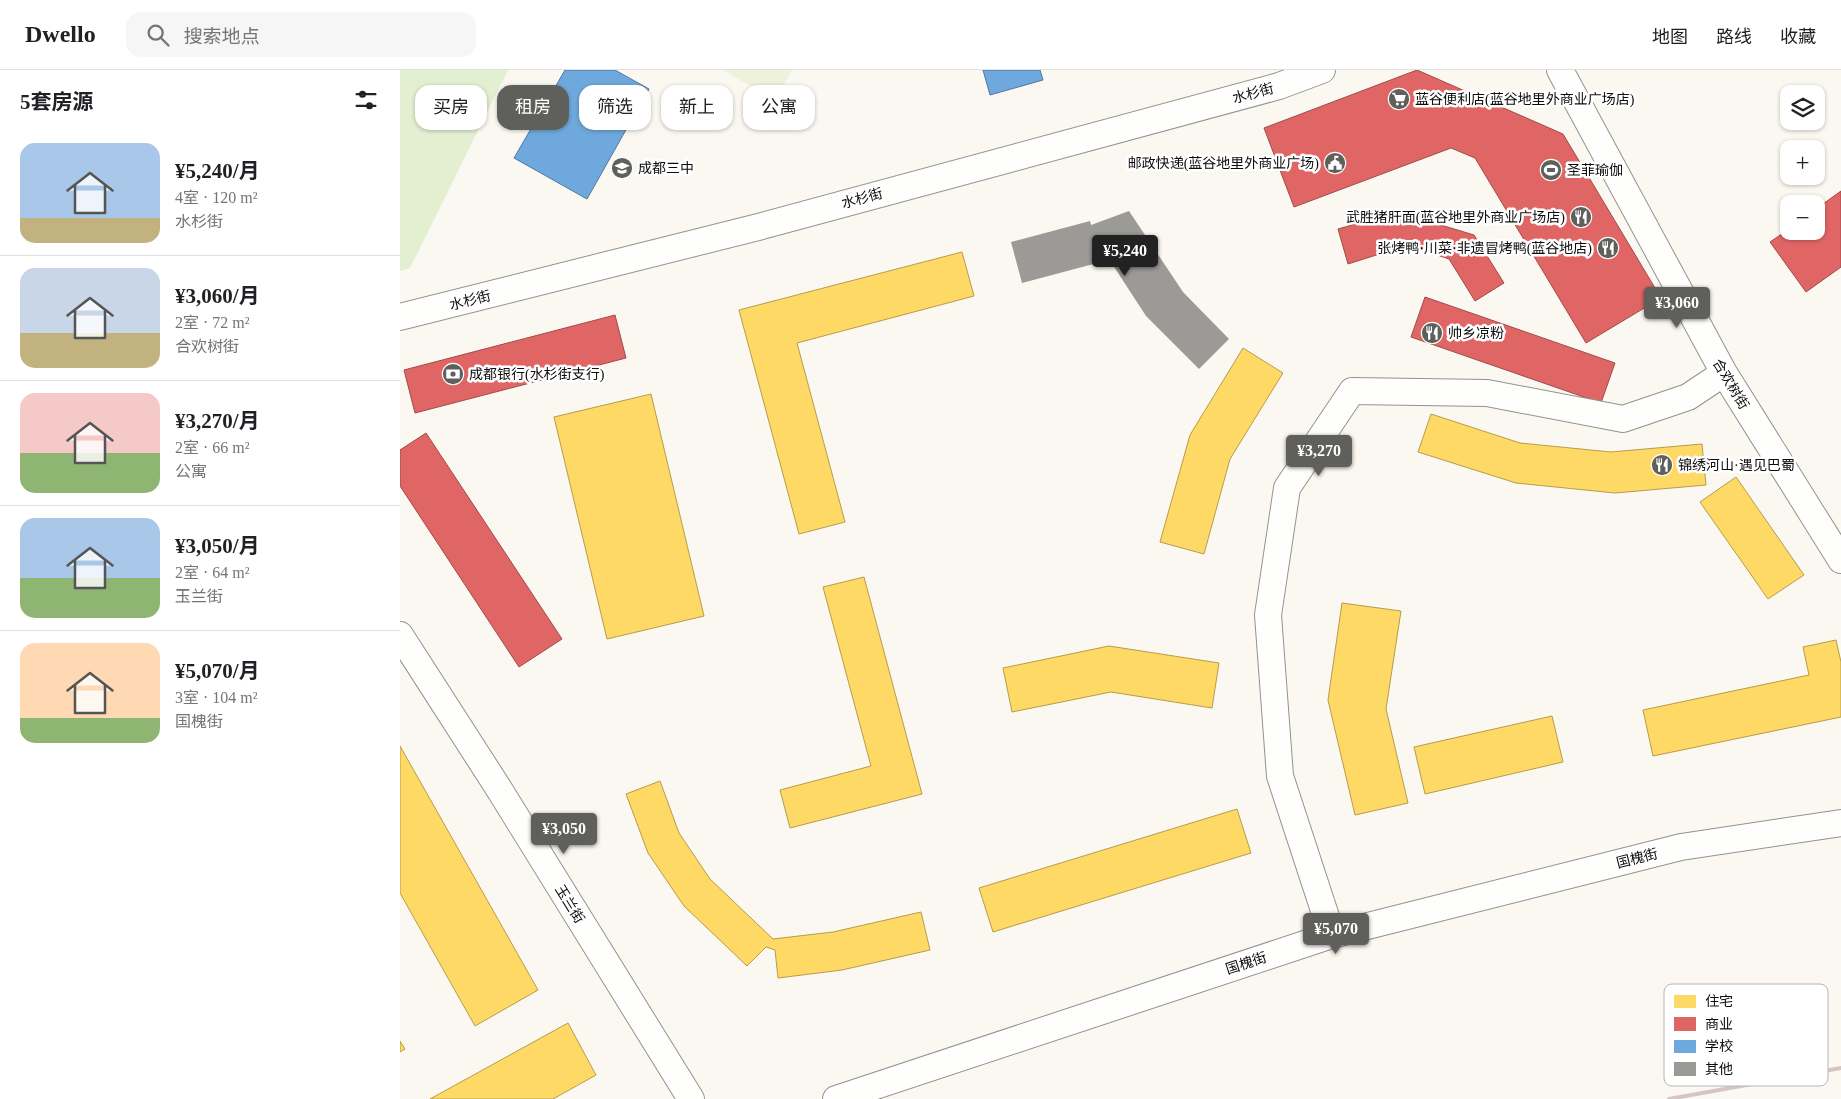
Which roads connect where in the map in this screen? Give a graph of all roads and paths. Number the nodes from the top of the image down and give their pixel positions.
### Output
1 (1322, 70) edge
2 (1560, 70) edge
3 (400, 317) edge
4 (1724, 374) junction
5 (1841, 560) edge
6 (400, 635) edge
7 (1841, 823) edge
8 (1332, 935) junction
9 (691, 1099) edge
10 (836, 1099) edge

1 - 3 street, 水杉街
2 - 4 street, 合欢树街
4 - 5 street, 合欢树街
4 - 8 street
6 - 9 street, 玉兰街
7 - 8 street, 国槐街
8 - 10 street, 国槐街

